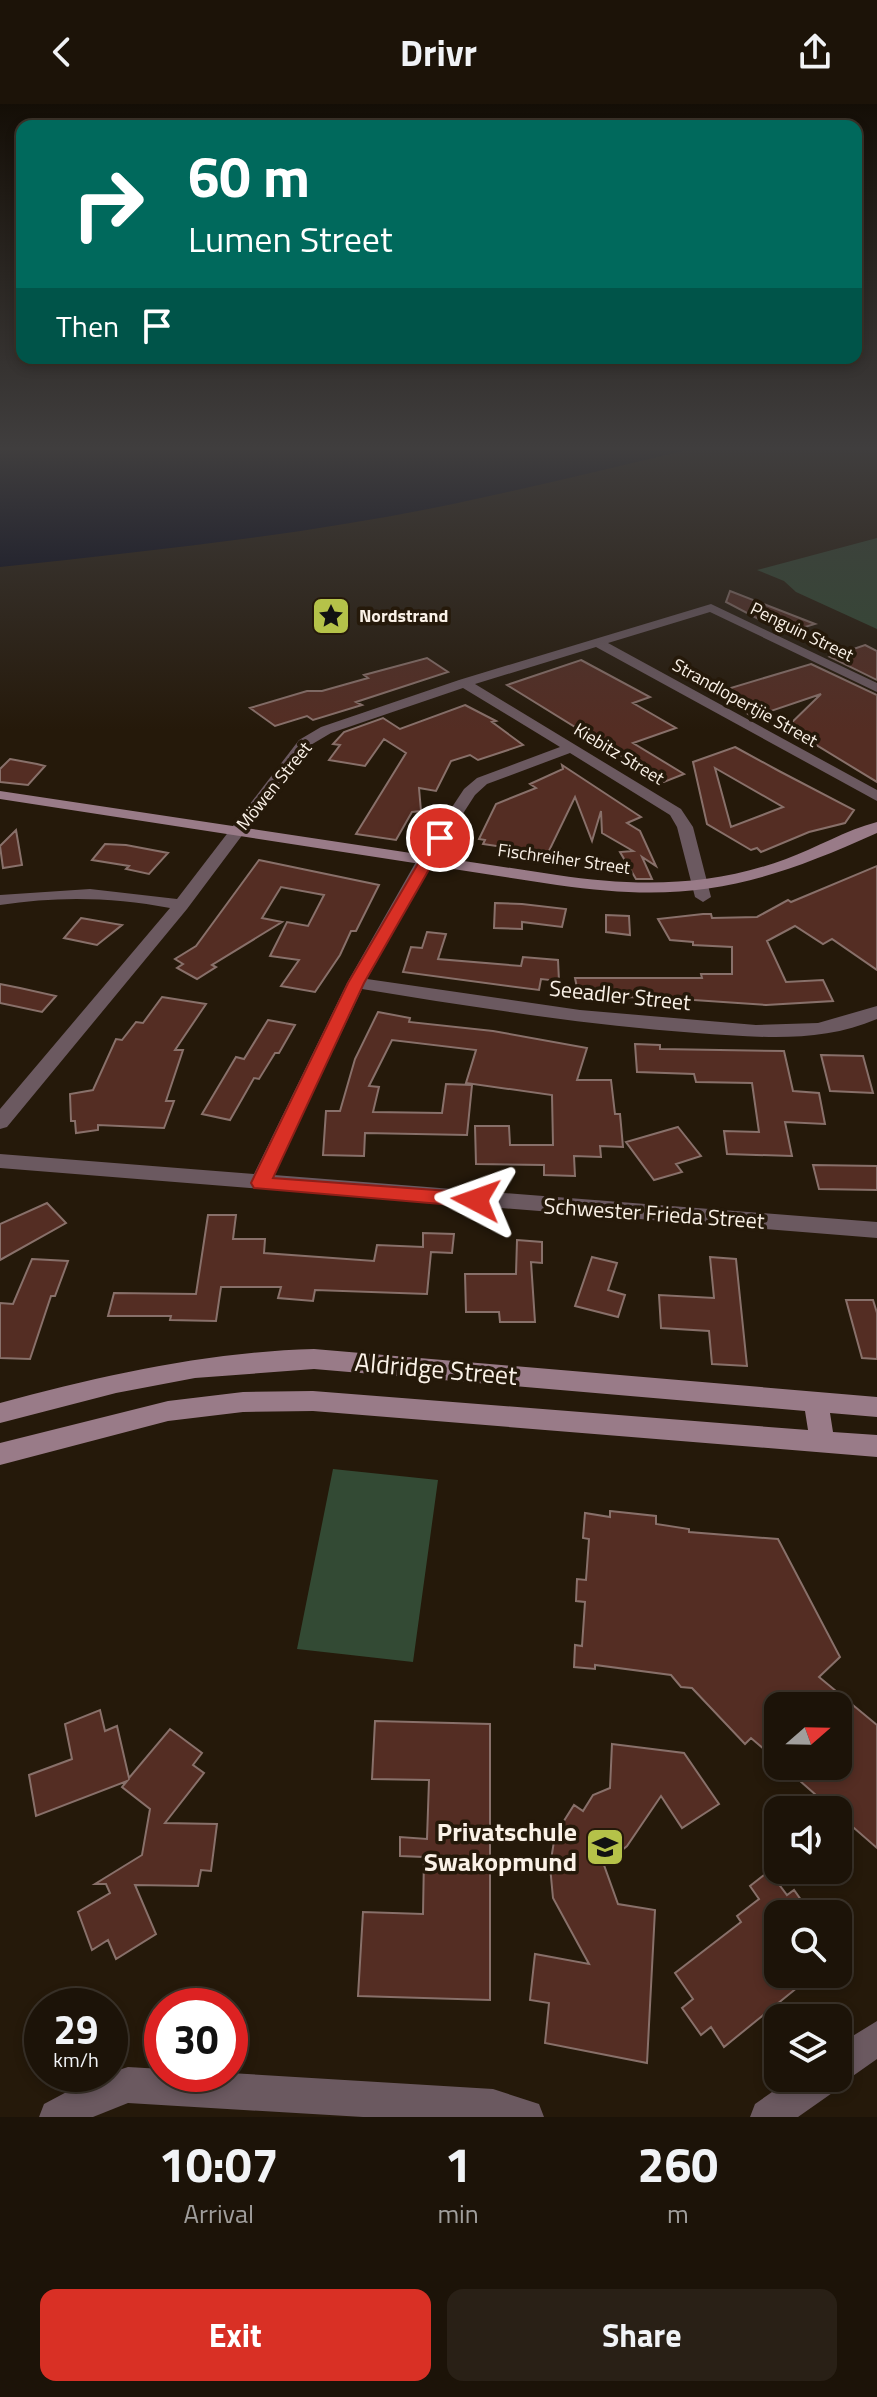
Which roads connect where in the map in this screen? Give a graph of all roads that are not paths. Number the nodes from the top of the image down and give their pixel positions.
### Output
1 (711, 608) joint
2 (597, 642) junction
3 (464, 683) junction
4 (877, 688) edge
5 (571, 748) junction
6 (0, 795) edge
7 (877, 796) edge
8 (0, 807) edge
9 (877, 827) edge
10 (233, 837) junction
11 (877, 842) edge
12 (423, 865) junction
13 (701, 892) junction
14 (0, 900) edge
15 (181, 905) junction
16 (356, 983) junction
17 (877, 1012) edge
18 (0, 1122) edge
19 (0, 1161) edge
20 (260, 1183) junction
21 (877, 1230) edge
22 (816, 1402) junction
23 (877, 1407) edge
24 (0, 1413) edge
25 (822, 1442) junction
26 (877, 1446) edge
27 (0, 1454) edge
28 (877, 2038) edge
29 (852, 2056) edge
30 (803, 2092) edge
31 (57, 2117) edge
32 (526, 2117) edge
33 (768, 2117) edge

1 - 2 street, Möwen Street
1 - 4 street, Penguin Street
2 - 3 street, Möwen Street
2 - 7 street, Strandlopertjie Street
3 - 5 street, Kiebitz Street
3 - 10 street, Möwen Street
5 - 12 street
5 - 13 street, Kiebitz Street
6 - 10 street, Fischreiher Street
8 - 10 street, Fischreiher Street
9 - 13 street, Fischreiher Street
10 - 12 street, Fischreiher Street
10 - 15 street, Möwen Street
11 - 13 street, Fischreiher Street
12 - 13 street, Fischreiher Street
12 - 16 street
14 - 15 street
15 - 18 street, Möwen Street
16 - 17 street, Seeadler Street
16 - 20 street
19 - 20 street, Schwester Frieda Street
20 - 21 street, Schwester Frieda Street
22 - 23 street, Aldridge Street
22 - 24 street, Aldridge Street
22 - 25 street
25 - 26 street, Aldridge Street
25 - 27 street, Aldridge Street
28 - 29 street
30 - 33 street
31 - 32 street

